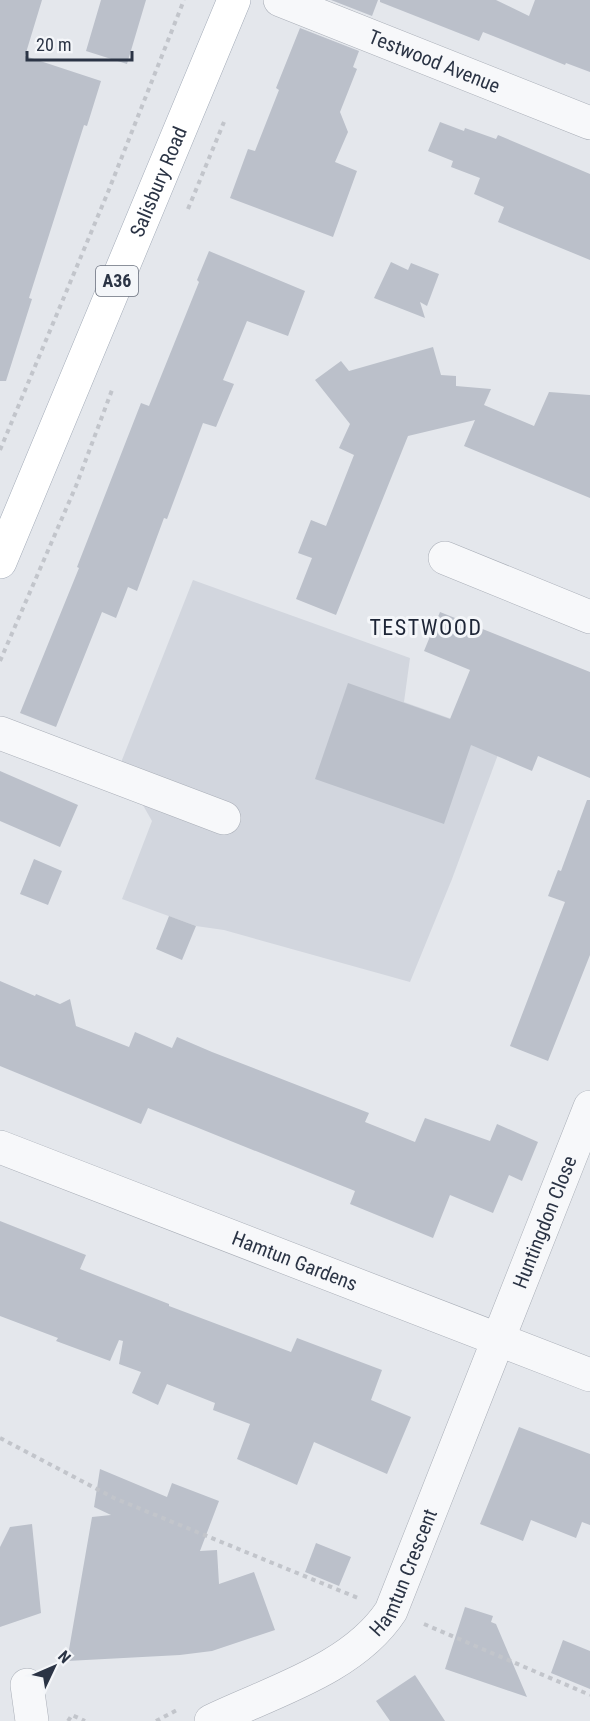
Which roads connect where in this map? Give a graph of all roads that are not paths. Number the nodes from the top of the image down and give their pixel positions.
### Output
1 (234, 0) edge
2 (280, 0) edge
3 (590, 123) edge
4 (445, 558) dead end
5 (0, 562) edge
6 (590, 617) edge
7 (0, 733) edge
8 (224, 818) dead end
9 (590, 1107) edge
10 (0, 1147) edge
11 (497, 1339) junction
12 (590, 1376) edge
13 (27, 1685) dead end
14 (197, 1714) edge
15 (32, 1721) edge

1 - 5 main road, Salisbury Road / A36
2 - 3 street, Testwood Avenue
4 - 6 street
7 - 8 street
9 - 11 street, Huntingdon Close
10 - 11 street, Hamtun Gardens
11 - 12 street, Hamtun Gardens
11 - 14 street, Hamtun Crescent
13 - 15 street

